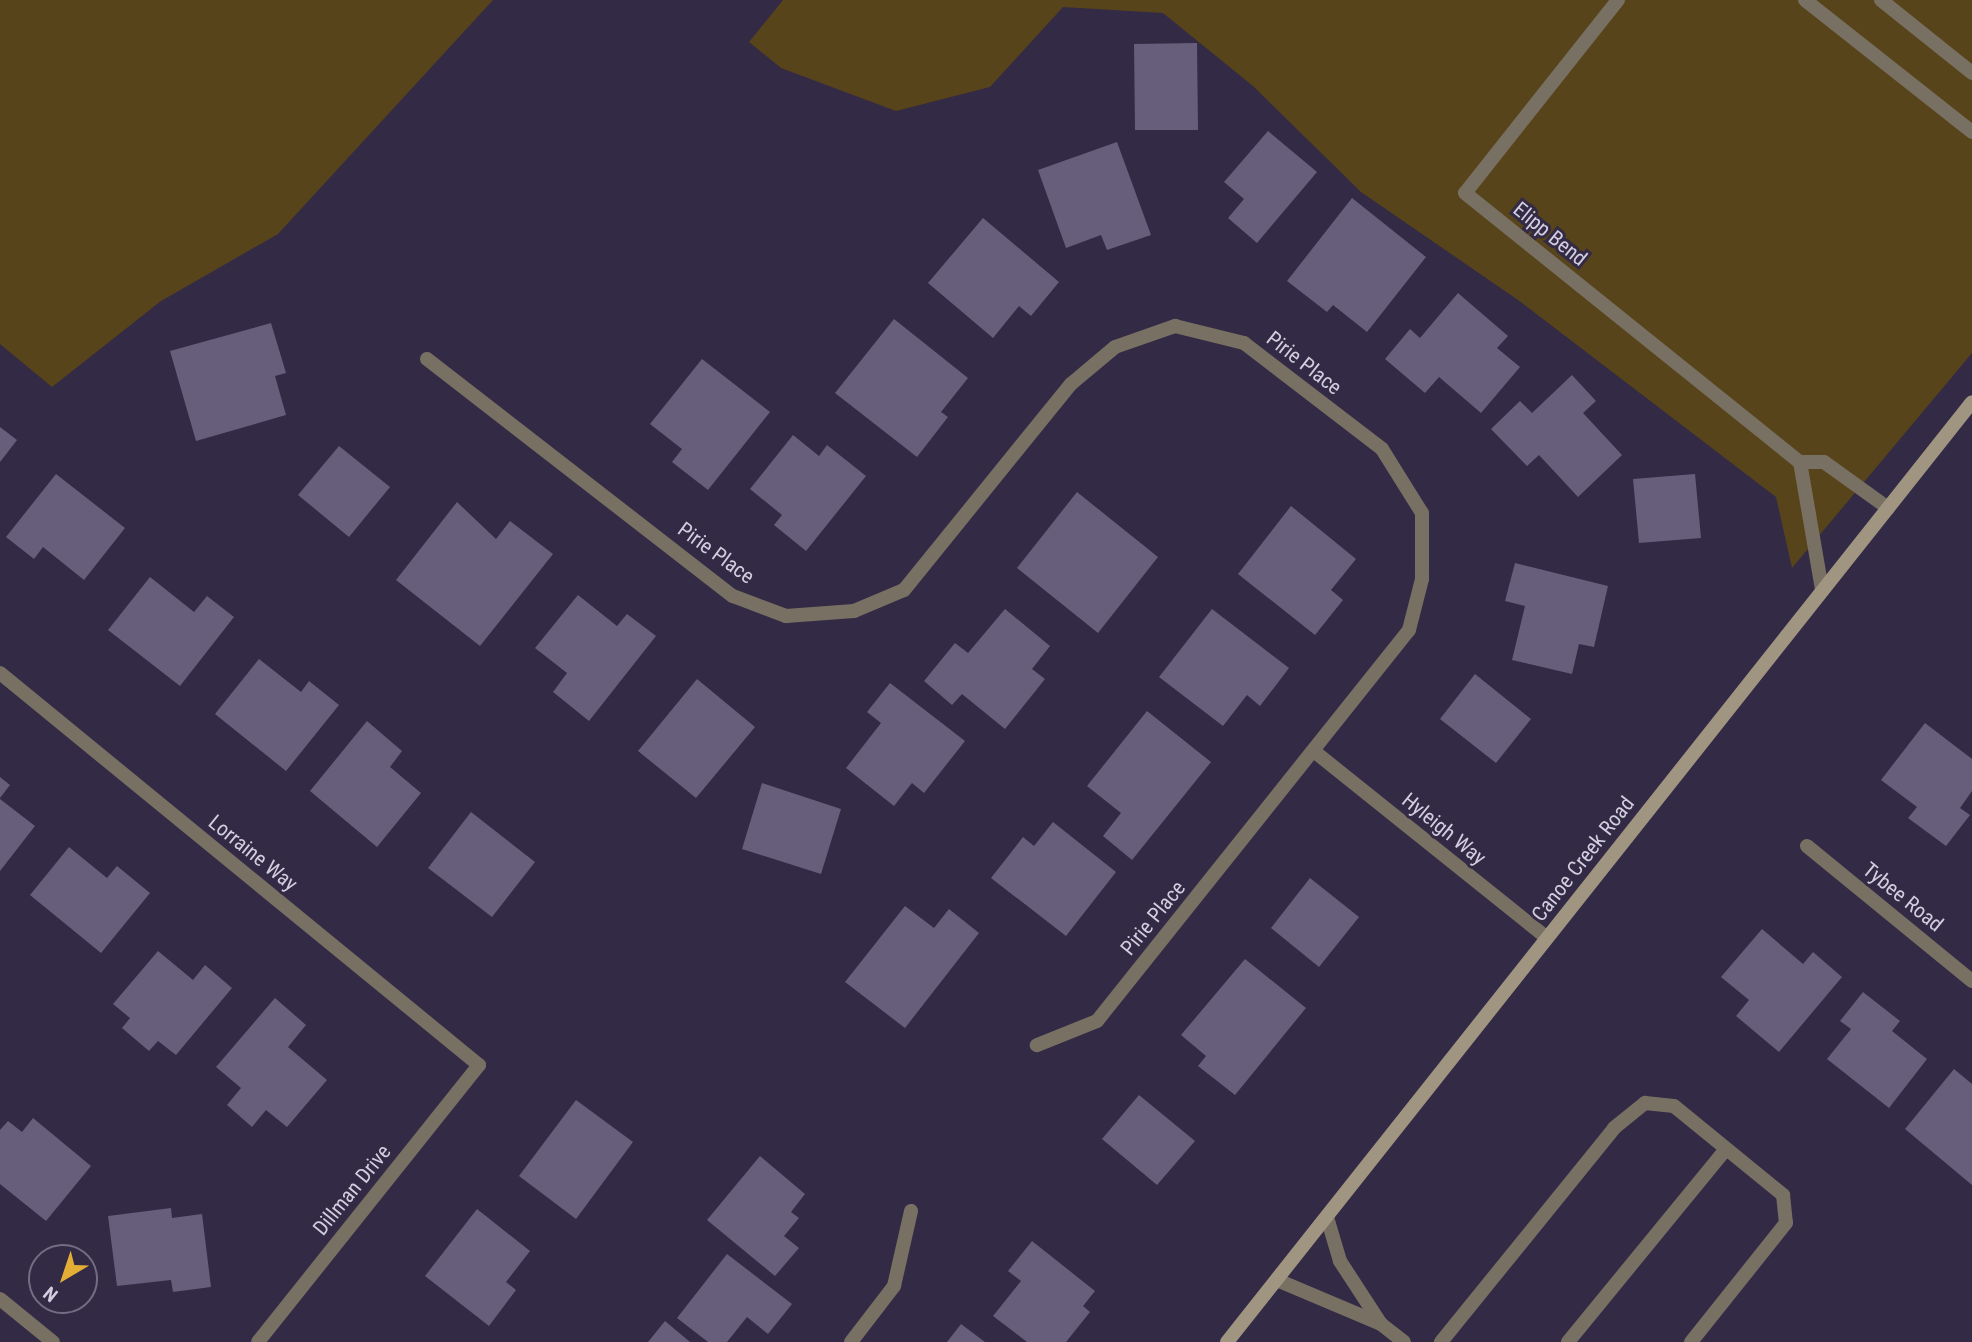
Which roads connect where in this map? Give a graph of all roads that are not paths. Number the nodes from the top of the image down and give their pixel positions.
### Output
1 (1618, 0) edge
2 (1805, 0) edge
3 (1881, 0) edge
4 (1972, 73) edge
5 (1969, 123) edge
6 (427, 359) dead end
7 (1972, 402) edge
8 (1800, 462) junction
9 (1888, 508) junction
10 (1822, 590) junction
11 (0, 673) edge
12 (1315, 752) junction
13 (1807, 846) dead end
14 (1547, 938) junction
15 (1972, 981) edge
16 (1037, 1045) dead end
17 (479, 1065) joint
18 (1726, 1149) junction
19 (911, 1211) dead end
20 (1327, 1217) junction
21 (1277, 1280) junction
22 (0, 1299) edge
23 (1381, 1324) junction
24 (53, 1342) edge
25 (258, 1342) edge
26 (851, 1342) edge
27 (1227, 1342) edge
28 (1404, 1342) edge
29 (1441, 1342) edge
30 (1568, 1342) edge
31 (1691, 1342) edge

1 - 8 street, Elipp Bend
2 - 5 street
3 - 4 street
6 - 12 street, Pirie Place
7 - 9 main road, Canoe Creek Road
8 - 9 street, Elipp Bend
8 - 10 street
9 - 10 main road, Canoe Creek Road
10 - 14 main road, Canoe Creek Road
11 - 17 street, Lorraine Way
12 - 14 street, Hyleigh Way
12 - 16 street, Pirie Place
13 - 15 street, Tybee Road
14 - 20 main road, Canoe Creek Road
17 - 25 street, Dillman Drive
18 - 29 street
18 - 30 street
18 - 31 street
19 - 26 street
20 - 21 main road, Canoe Creek Road
20 - 23 street
21 - 23 street
21 - 27 main road, Canoe Creek Road
22 - 24 street
23 - 28 street

